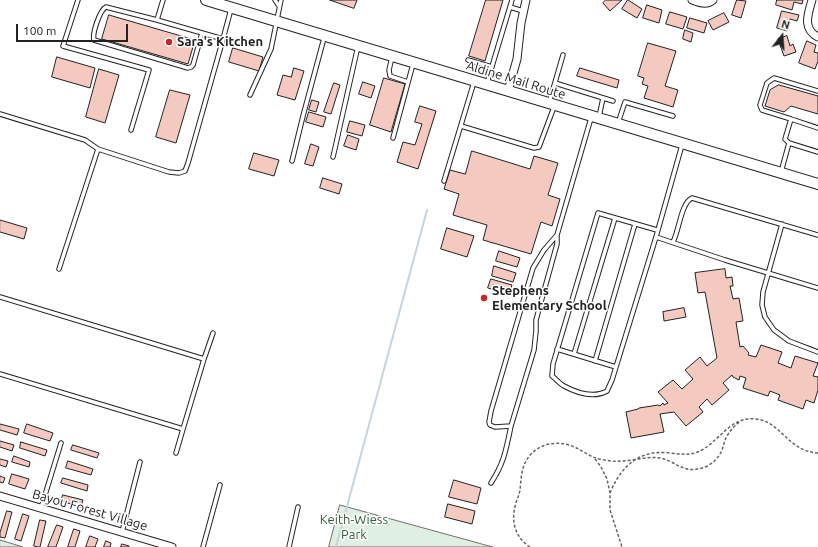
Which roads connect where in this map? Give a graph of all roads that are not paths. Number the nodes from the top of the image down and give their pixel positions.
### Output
1 (78, 0) edge
2 (163, 0) edge
3 (207, 0) edge
4 (275, 0) edge
5 (281, 0) edge
6 (512, 0) edge
7 (526, 0) edge
8 (692, 0) edge
9 (713, 0) edge
10 (812, 0) edge
11 (279, 6) junction
12 (510, 7) junction
13 (232, 8) junction
14 (523, 11) junction
15 (157, 20) junction
16 (276, 21) junction
17 (202, 33) junction
18 (325, 36) junction
19 (818, 37) edge
20 (223, 39) junction
21 (358, 45) junction
22 (563, 55) dead end
23 (392, 56) junction
24 (468, 60) dead end
25 (414, 62) junction
26 (492, 67) junction
27 (475, 81) junction
28 (408, 82) junction
29 (555, 83) junction
30 (486, 84) junction
31 (508, 91) junction
32 (818, 91) edge
33 (250, 96) dead end
34 (603, 98) junction
35 (613, 101) dead end
36 (552, 104) junction
37 (0, 114) edge
38 (673, 116) dead end
39 (595, 118) junction
40 (791, 120) junction
41 (618, 124) junction
42 (461, 126) junction
43 (818, 128) edge
44 (131, 130) dead end
45 (393, 138) dead end
46 (789, 143) junction
47 (682, 144) junction
48 (98, 149) junction
49 (818, 152) edge
50 (333, 157) dead end
51 (292, 160) dead end
52 (780, 173) junction
53 (444, 181) dead end
54 (818, 184) edge
55 (615, 218) junction
56 (635, 224) junction
57 (782, 224) junction
58 (657, 230) junction
59 (557, 235) junction
60 (818, 235) edge
61 (656, 237) junction
62 (673, 242) junction
63 (59, 269) dead end
64 (769, 273) junction
65 (818, 288) edge
66 (0, 297) edge
67 (213, 333) dead end
68 (557, 349) junction
69 (818, 352) edge
70 (574, 354) junction
71 (204, 359) junction
72 (595, 361) junction
73 (616, 367) junction
74 (0, 374) edge
75 (511, 426) junction
76 (183, 429) junction
77 (61, 443) dead end
78 (176, 453) dead end
79 (140, 462) dead end
80 (490, 483) dead end
81 (220, 485) dead end
82 (0, 496) edge
83 (41, 508) junction
84 (298, 508) dead end
85 (122, 532) junction
86 (172, 547) edge
87 (202, 547) edge
88 (288, 547) edge

1 - 44 lane
2 - 15 lane
3 - 13 main road, Aldine Mail Route
4 - 11 lane
5 - 11 lane
6 - 12 lane
7 - 14 street
8 - 9 street
10 - 19 street
11 - 16 lane
12 - 14 lane
12 - 26 lane
13 - 16 main road, Aldine Mail Route
13 - 20 lane
14 - 31 street
15 - 17 lane
15 - 17 lane
16 - 18 main road, Aldine Mail Route
16 - 33 lane
17 - 20 lane
18 - 21 main road, Aldine Mail Route
18 - 51 lane
20 - 48 lane
21 - 23 main road, Aldine Mail Route
21 - 50 lane
22 - 29 lane
23 - 25 main road, Aldine Mail Route
23 - 28 lane
24 - 26 lane
25 - 27 main road, Aldine Mail Route
25 - 28 lane
26 - 30 lane
27 - 30 main road, Aldine Mail Route
27 - 42 lane
28 - 45 lane
29 - 34 lane
29 - 36 lane
30 - 31 main road, Aldine Mail Route
31 - 36 main road, Aldine Mail Route
32 - 40 lane
34 - 35 lane
34 - 39 lane
36 - 39 main road, Aldine Mail Route
36 - 42 lane
37 - 48 lane
38 - 41 lane
39 - 41 main road, Aldine Mail Route
39 - 59 lane
40 - 43 lane
40 - 46 lane
41 - 47 main road, Aldine Mail Route
42 - 53 lane
46 - 49 lane
46 - 52 lane
47 - 52 main road, Aldine Mail Route
47 - 58 lane
48 - 63 lane
52 - 54 main road, Aldine Mail Route
55 - 56 lane
55 - 68 lane
55 - 70 lane
56 - 58 lane
56 - 72 lane
57 - 60 lane
57 - 62 lane
57 - 64 lane
58 - 61 lane
59 - 75 lane
59 - 75 lane
61 - 62 lane
61 - 73 lane
62 - 64 lane
64 - 65 lane
64 - 69 lane
66 - 71 lane
67 - 71 lane
68 - 70 lane
68 - 73 lane
70 - 72 lane
71 - 76 lane
72 - 73 lane
74 - 76 lane
75 - 80 lane
76 - 78 lane
77 - 83 lane
79 - 85 lane
81 - 87 lane
82 - 83 street, Bayou Forest Village
83 - 85 street, Bayou Forest Village
84 - 88 lane
85 - 86 street, Bayou Forest Village

